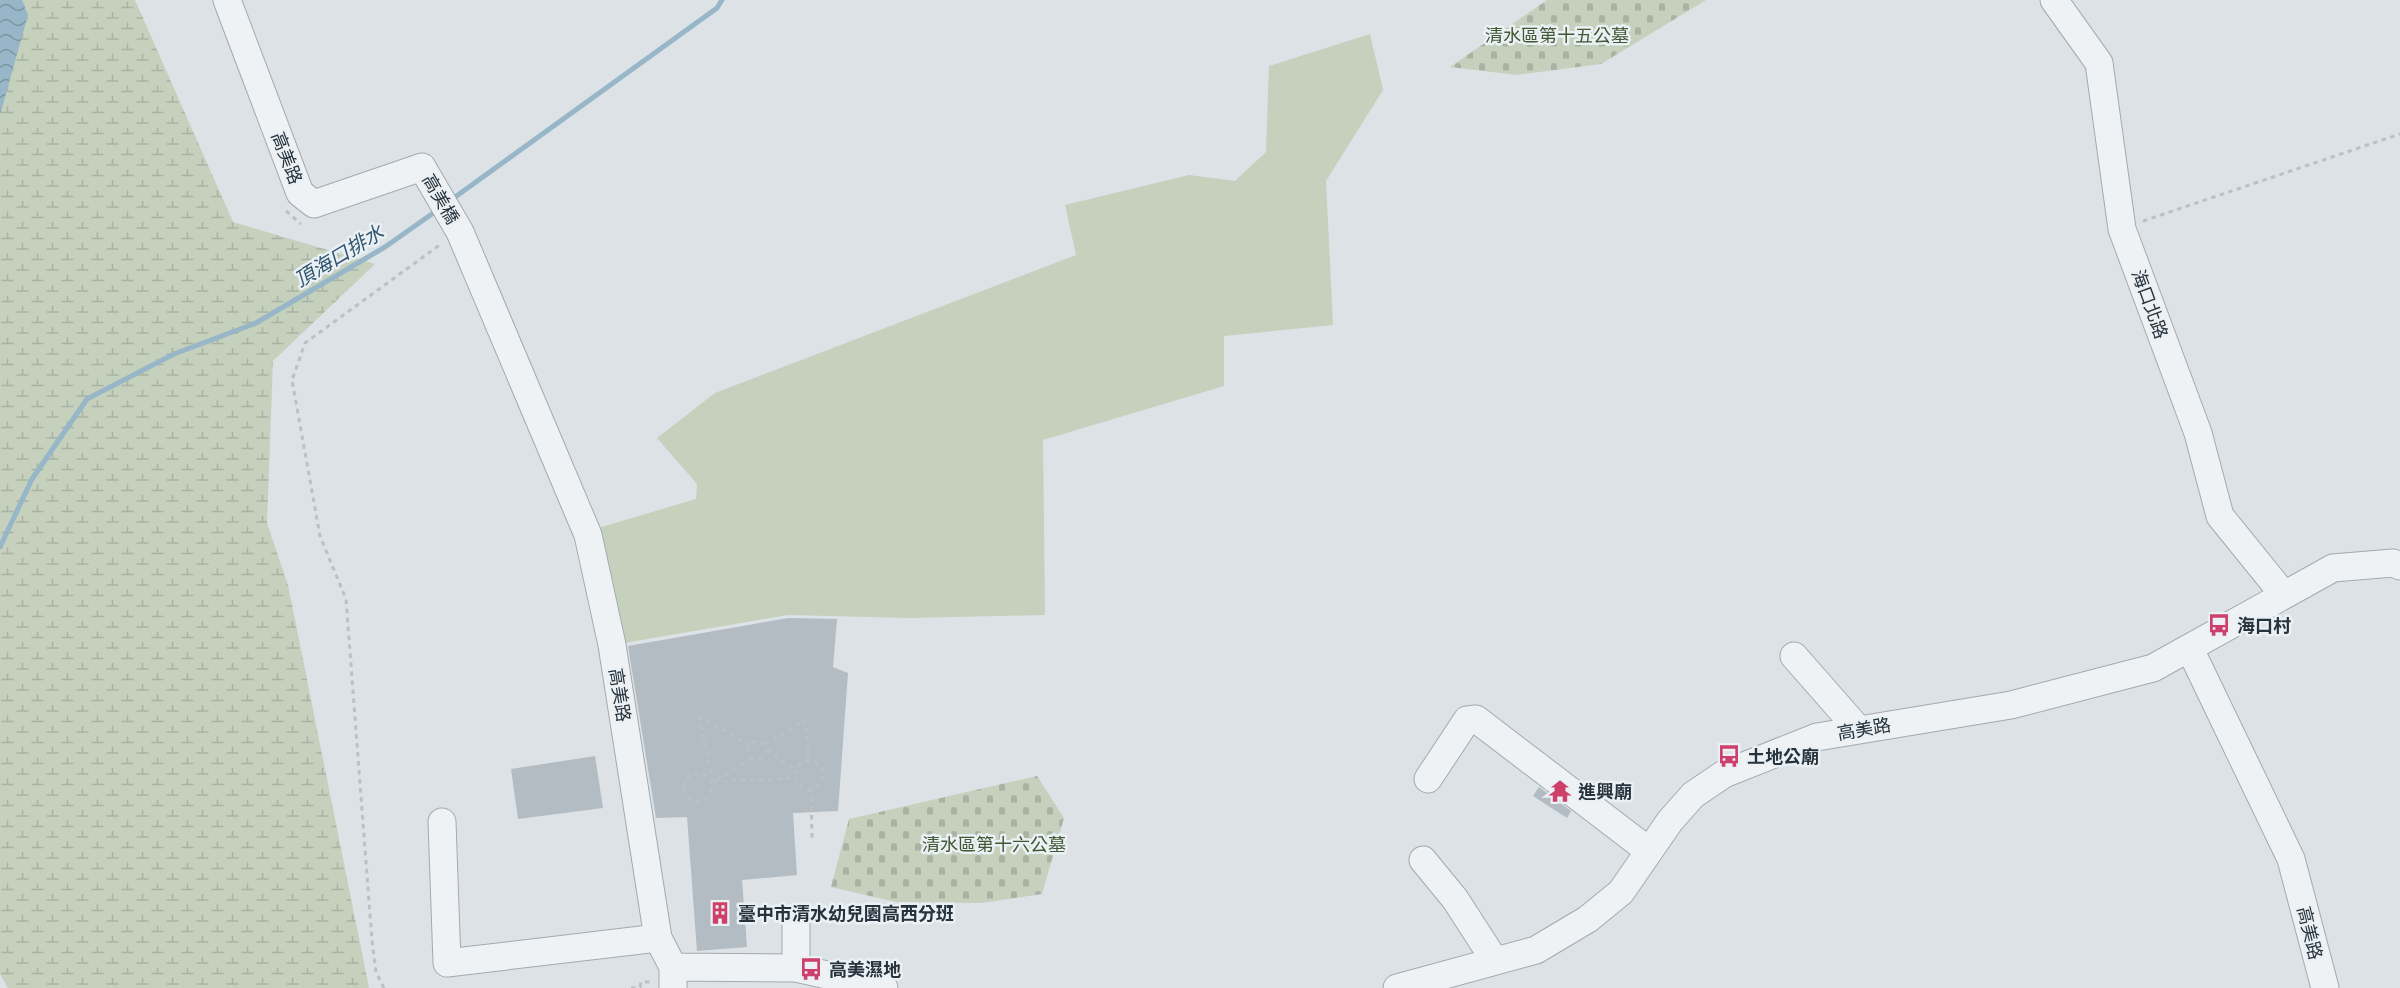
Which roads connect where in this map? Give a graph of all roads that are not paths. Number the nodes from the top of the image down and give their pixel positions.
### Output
1 (227, 0) edge
2 (2054, 0) edge
3 (422, 167) joint
4 (454, 236) joint
5 (2400, 566) edge
6 (2284, 595) junction
7 (2190, 649) junction
8 (1794, 656) dead end
9 (1857, 729) junction
10 (1428, 778) dead end
11 (442, 822) dead end
12 (1649, 851) junction
13 (1423, 860) dead end
14 (796, 926) dead end
15 (658, 938) junction
16 (1495, 961) junction
17 (796, 968) junction
18 (673, 977) edge
19 (884, 988) edge
20 (1397, 988) edge
21 (2325, 988) edge

1 - 3 street, 高美路
2 - 6 street, 海口北路
3 - 4 street, 高美橋
4 - 15 street, 高美路
5 - 6 street, 高美路
6 - 7 street, 高美路
7 - 9 street, 高美路
7 - 21 street, 高美路
8 - 9 street
9 - 12 street, 高美路
10 - 12 street
11 - 15 street
12 - 16 street, 高美路
13 - 16 street
14 - 17 street
15 - 18 street, 高美路
16 - 20 street, 高美路
17 - 18 street, 高美路
17 - 19 street, 高美路

